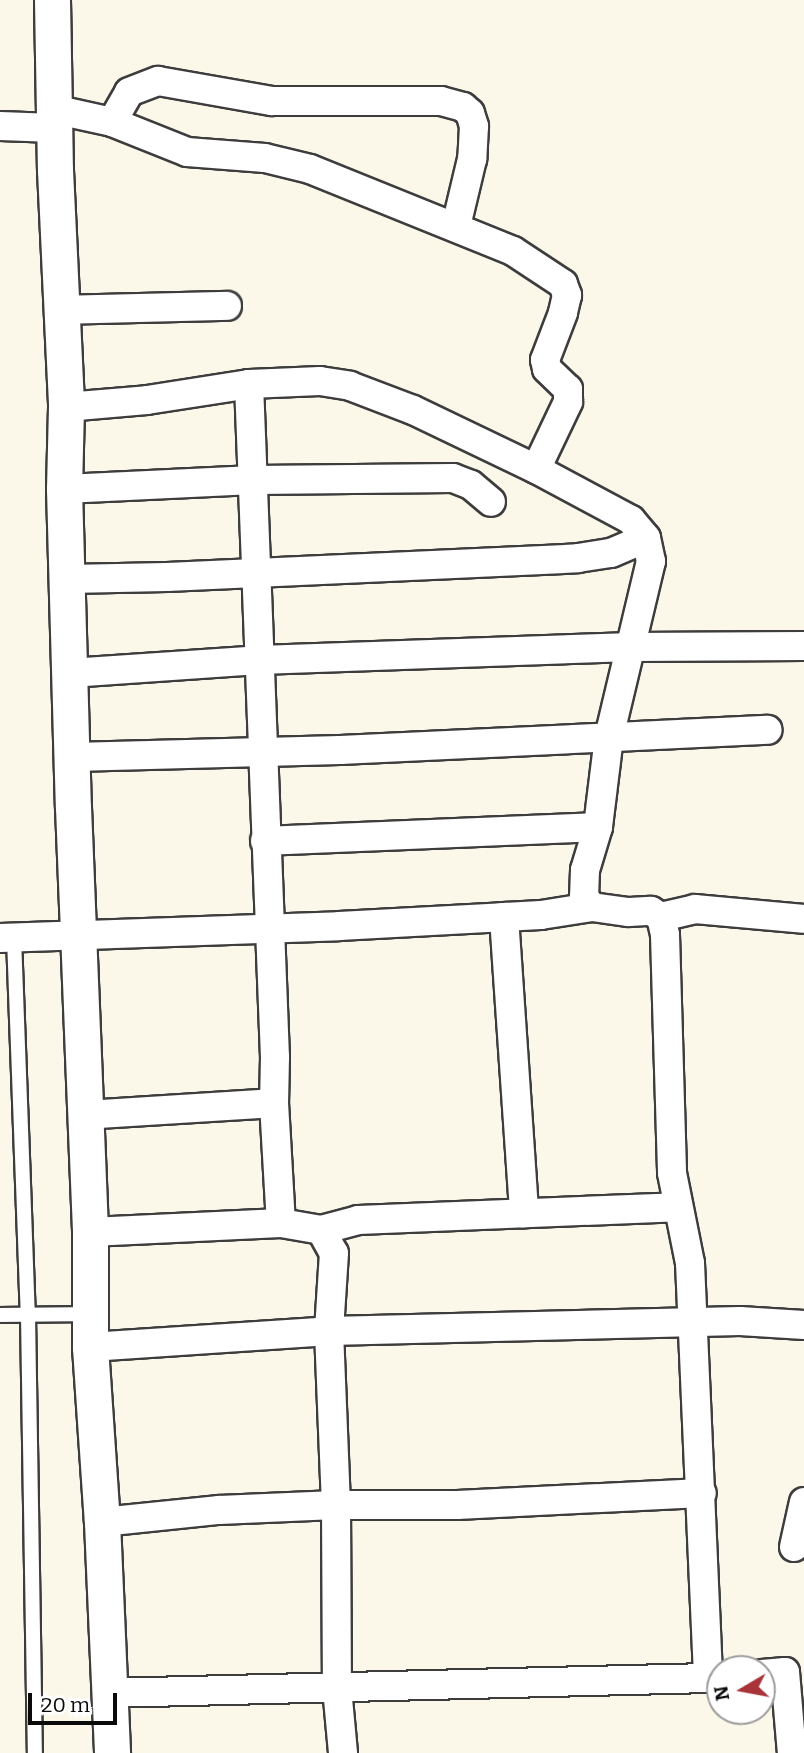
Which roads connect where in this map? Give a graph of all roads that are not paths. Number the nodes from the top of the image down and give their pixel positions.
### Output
1 (51, 0) edge
2 (53, 118) junction
3 (113, 122) junction
4 (0, 126) edge
5 (456, 226) junction
6 (227, 306) dead end
7 (61, 310) junction
8 (249, 384) junction
9 (66, 407) junction
10 (536, 469) junction
11 (254, 480) junction
12 (64, 489) junction
13 (491, 502) dead end
14 (646, 538) junction
15 (257, 573) junction
16 (68, 579) junction
17 (804, 646) edge
18 (632, 647) junction
19 (259, 660) junction
20 (70, 673) junction
21 (768, 730) dead end
22 (609, 737) junction
23 (261, 752) junction
24 (73, 757) junction
25 (598, 827) junction
26 (265, 841) junction
27 (592, 907) junction
28 (504, 917) junction
29 (661, 918) junction
30 (804, 919) edge
31 (270, 929) junction
32 (77, 936) junction
33 (7, 938) edge
34 (274, 1103) junction
35 (84, 1115) junction
36 (677, 1207) junction
37 (524, 1213) junction
38 (281, 1223) junction
39 (321, 1230) junction
40 (90, 1232) junction
41 (0, 1315) edge
42 (28, 1315) junction
43 (693, 1322) junction
44 (804, 1325) edge
45 (90, 1330) junction
46 (329, 1331) junction
47 (702, 1493) junction
48 (804, 1502) edge
49 (336, 1505) junction
50 (102, 1522) junction
51 (794, 1547) dead end
52 (713, 1655) edge
53 (784, 1671) edge
54 (706, 1678) edge
55 (337, 1688) junction
56 (108, 1693) junction
57 (35, 1753) edge
58 (112, 1753) edge
59 (342, 1753) edge
60 (792, 1753) edge

1 - 2 street
2 - 3 street
2 - 4 street
2 - 7 street
3 - 5 street
3 - 5 street
5 - 10 street
6 - 7 street
7 - 9 street
8 - 9 street
8 - 10 street
8 - 11 street
9 - 12 street
10 - 14 street
11 - 12 street
11 - 13 street
11 - 15 street
12 - 16 street
14 - 15 street
14 - 18 street
15 - 16 street
15 - 19 street
16 - 20 street
17 - 18 street
18 - 19 street
18 - 22 street
19 - 20 street
19 - 23 street
20 - 24 street
21 - 22 street
22 - 23 street
22 - 25 street
23 - 24 street
23 - 26 street
24 - 32 street
25 - 26 street
25 - 27 street
26 - 31 street
27 - 28 street
27 - 29 street
28 - 31 street
28 - 37 street
29 - 30 street
29 - 36 street
31 - 32 street
31 - 34 street
32 - 33 street
32 - 35 street
33 - 42 lane
34 - 35 street
34 - 38 street
35 - 40 street
36 - 37 street
36 - 43 street
37 - 39 street
38 - 39 street
38 - 40 street
39 - 46 street
40 - 45 street
41 - 42 lane
42 - 45 lane
42 - 57 lane
43 - 44 street
43 - 46 street
43 - 47 street
45 - 46 street
45 - 50 street
46 - 49 street
47 - 49 street
47 - 52 street
48 - 51 street
49 - 50 street
49 - 55 street
50 - 56 street
53 - 60 street
54 - 55 street
55 - 56 street
55 - 59 street
56 - 58 street

